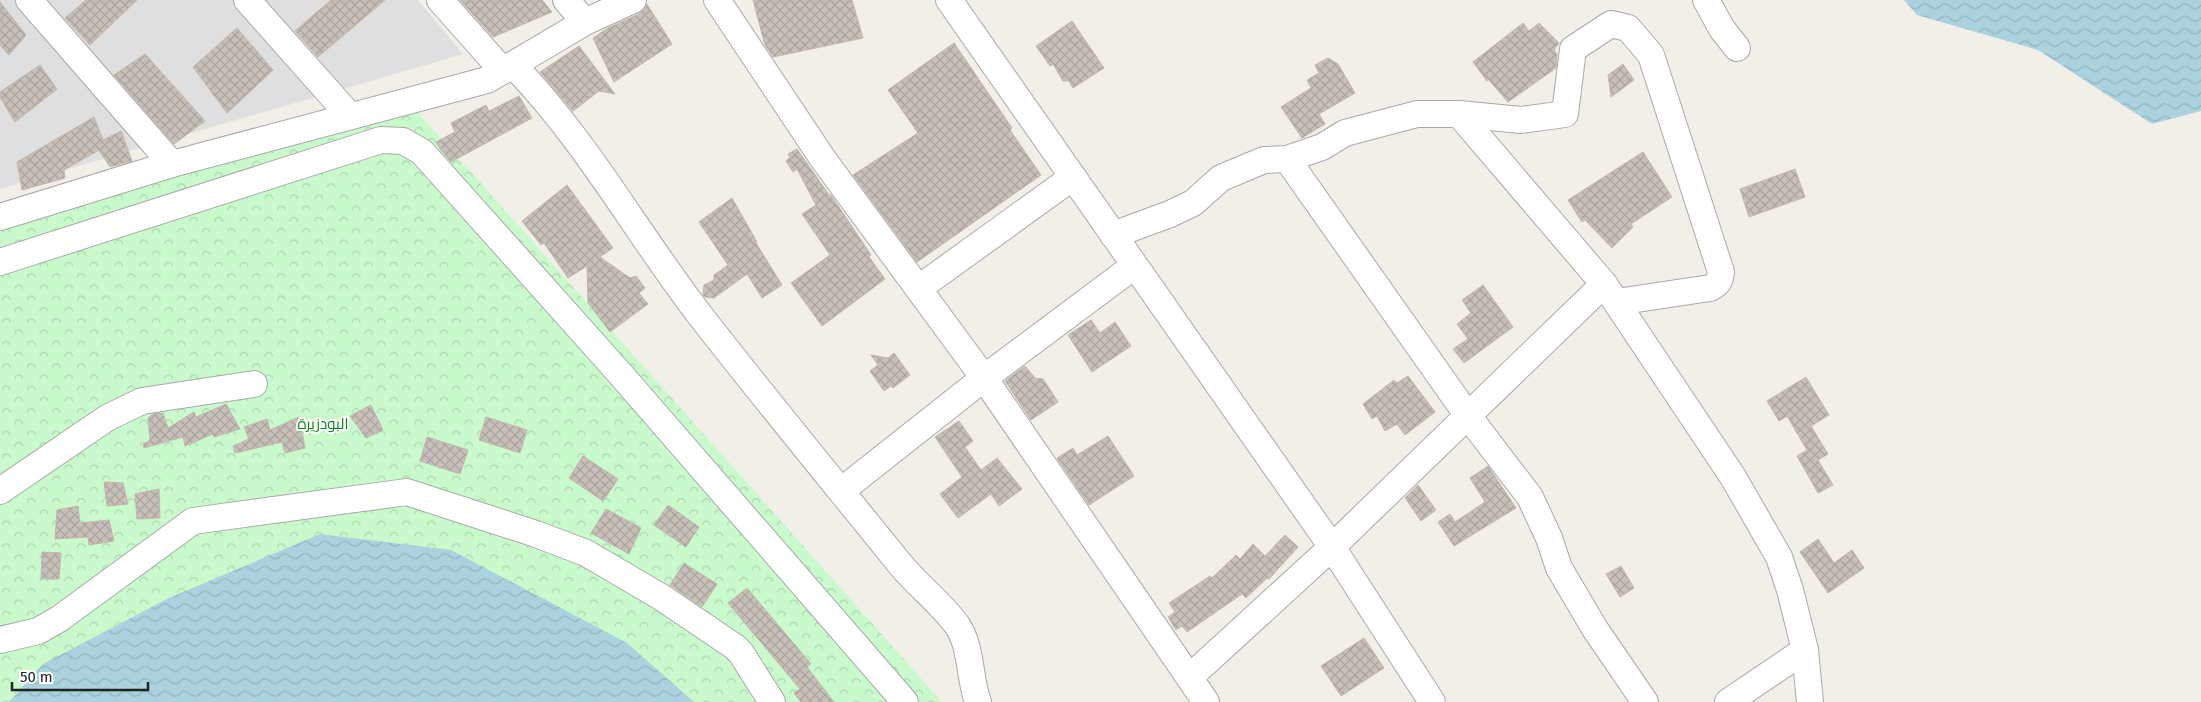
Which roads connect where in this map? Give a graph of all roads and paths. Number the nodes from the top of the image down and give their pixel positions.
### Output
1 (29, 0) edge
2 (247, 0) edge
3 (440, 0) edge
4 (566, 0) edge
5 (633, 0) edge
6 (717, 0) edge
7 (949, 0) edge
8 (1706, 0) edge
9 (585, 22) junction
10 (1737, 48) dead end
11 (508, 68) junction
12 (1459, 114) junction
13 (350, 116) junction
14 (1287, 159) junction
15 (172, 164) junction
16 (1073, 177) junction
17 (0, 218) edge
18 (1113, 235) junction
19 (0, 262) edge
20 (1134, 266) junction
21 (919, 288) junction
22 (1611, 293) junction
23 (984, 378) junction
24 (254, 384) dead end
25 (1468, 416) junction
26 (0, 491) edge
27 (841, 491) junction
28 (1332, 547) junction
29 (0, 640) edge
30 (1805, 650) junction
31 (1190, 677) junction
32 (772, 702) edge
33 (905, 702) edge
34 (978, 702) edge
35 (1206, 702) edge
36 (1432, 702) edge
37 (1645, 702) edge
38 (1728, 702) edge
39 (1810, 702) edge

1 - 15 street
2 - 13 street
3 - 11 street
4 - 9 street
5 - 9 street
6 - 21 street
7 - 16 street
8 - 10 street
9 - 11 street
11 - 13 street
11 - 27 street
12 - 14 street
12 - 22 street
12 - 22 street
13 - 15 street
14 - 18 street
14 - 25 street
15 - 17 street
16 - 18 street
16 - 21 street
18 - 20 street
19 - 33 street
20 - 23 street
20 - 28 street
21 - 23 street
22 - 25 street
22 - 30 street
23 - 27 street
23 - 31 street
24 - 26 street
25 - 28 street
25 - 37 street
27 - 34 street
28 - 31 street
28 - 36 street
29 - 32 street
30 - 38 street
30 - 39 street
31 - 35 street

